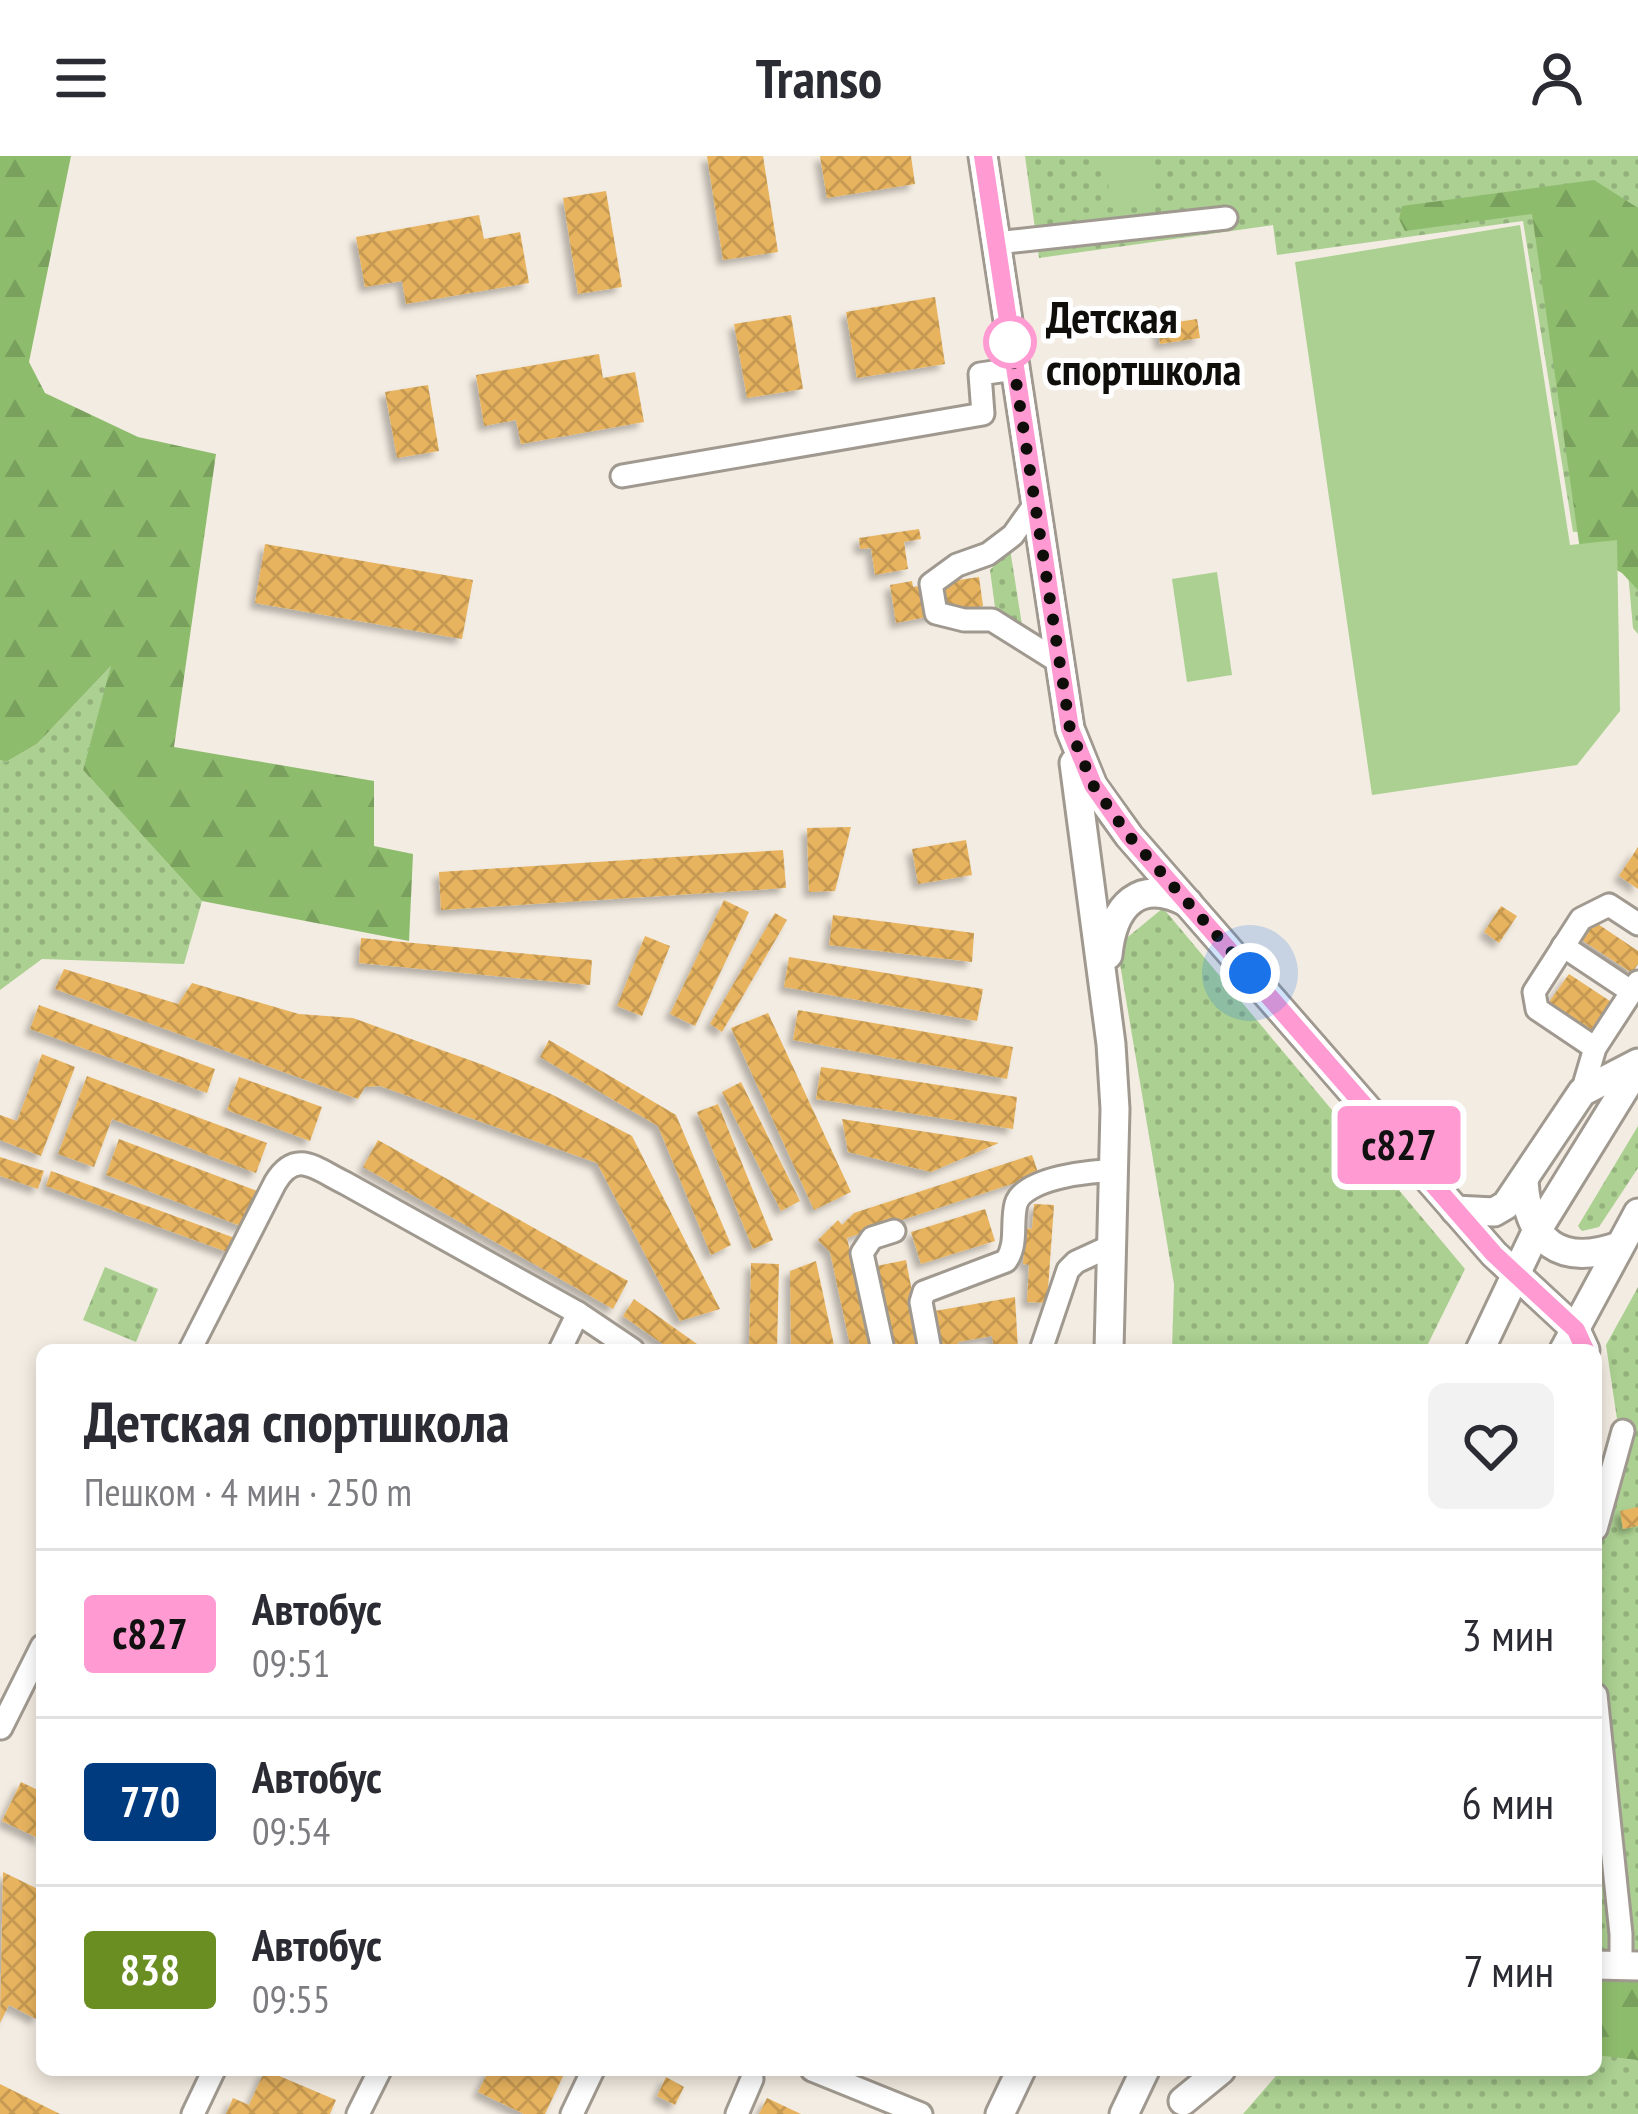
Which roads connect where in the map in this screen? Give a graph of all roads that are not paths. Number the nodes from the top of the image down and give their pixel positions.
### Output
1 (983, 156) edge
2 (1226, 218) dead end
3 (996, 244) junction
4 (1014, 369) junction
5 (622, 476) dead end
6 (1034, 504) junction
7 (1059, 662) junction
8 (1070, 729) junction
9 (1191, 905) junction
10 (1638, 924) edge
11 (1563, 946) junction
12 (1635, 987) edge
13 (1104, 989) junction
14 (1595, 1048) junction
15 (1638, 1065) edge
16 (1582, 1092) junction
17 (1115, 1171) junction
18 (1524, 1181) junction
19 (1455, 1210) junction
20 (1638, 1213) edge
21 (894, 1232) dead end
22 (1535, 1234) junction
23 (1112, 1245) junction
24 (1619, 1246) junction
25 (1516, 1274) junction
26 (578, 1313) junction
27 (1575, 1343) edge
28 (193, 1344) edge
29 (563, 1344) edge
30 (624, 1344) edge
31 (882, 1344) edge
32 (929, 1344) edge
33 (1043, 1344) edge
34 (1108, 1344) edge
35 (1483, 1344) edge
36 (1623, 1431) dead end
37 (1602, 1506) edge
38 (36, 1658) edge
39 (2, 1728) edge
40 (1602, 1750) edge
41 (1618, 1965) edge
42 (211, 2076) edge
43 (377, 2076) edge
44 (590, 2076) edge
45 (747, 2076) edge
46 (832, 2076) edge
47 (1018, 2076) edge
48 (1141, 2076) edge
49 (1208, 2076) edge
50 (1180, 2108) edge
51 (193, 2114) edge
52 (358, 2114) edge
53 (572, 2114) edge
54 (737, 2114) edge
55 (921, 2114) edge
56 (1000, 2114) edge
57 (1124, 2114) edge

1 - 3 main road
2 - 3 lane
3 - 4 main road
4 - 5 lane
4 - 6 main road
6 - 7 main road
6 - 7 lane
7 - 8 main road
8 - 9 main road
8 - 13 main road
9 - 13 main road
9 - 19 main road
10 - 11 lane
11 - 12 lane
11 - 14 lane
12 - 14 lane
13 - 17 main road
14 - 16 lane
15 - 16 main road
15 - 22 main road
16 - 18 main road
17 - 23 main road
17 - 32 lane
18 - 19 main road
18 - 22 main road
19 - 25 main road
20 - 24 main road
21 - 31 lane
22 - 24 main road
22 - 25 main road
23 - 33 lane
23 - 34 main road
24 - 27 main road
25 - 27 main road
25 - 35 main road
26 - 28 lane
26 - 29 lane
26 - 30 lane
36 - 37 lane
38 - 39 lane
40 - 41 lane
42 - 51 lane
43 - 52 lane
44 - 53 lane
45 - 54 lane
46 - 55 lane
47 - 56 main road
48 - 57 main road
49 - 50 main road

